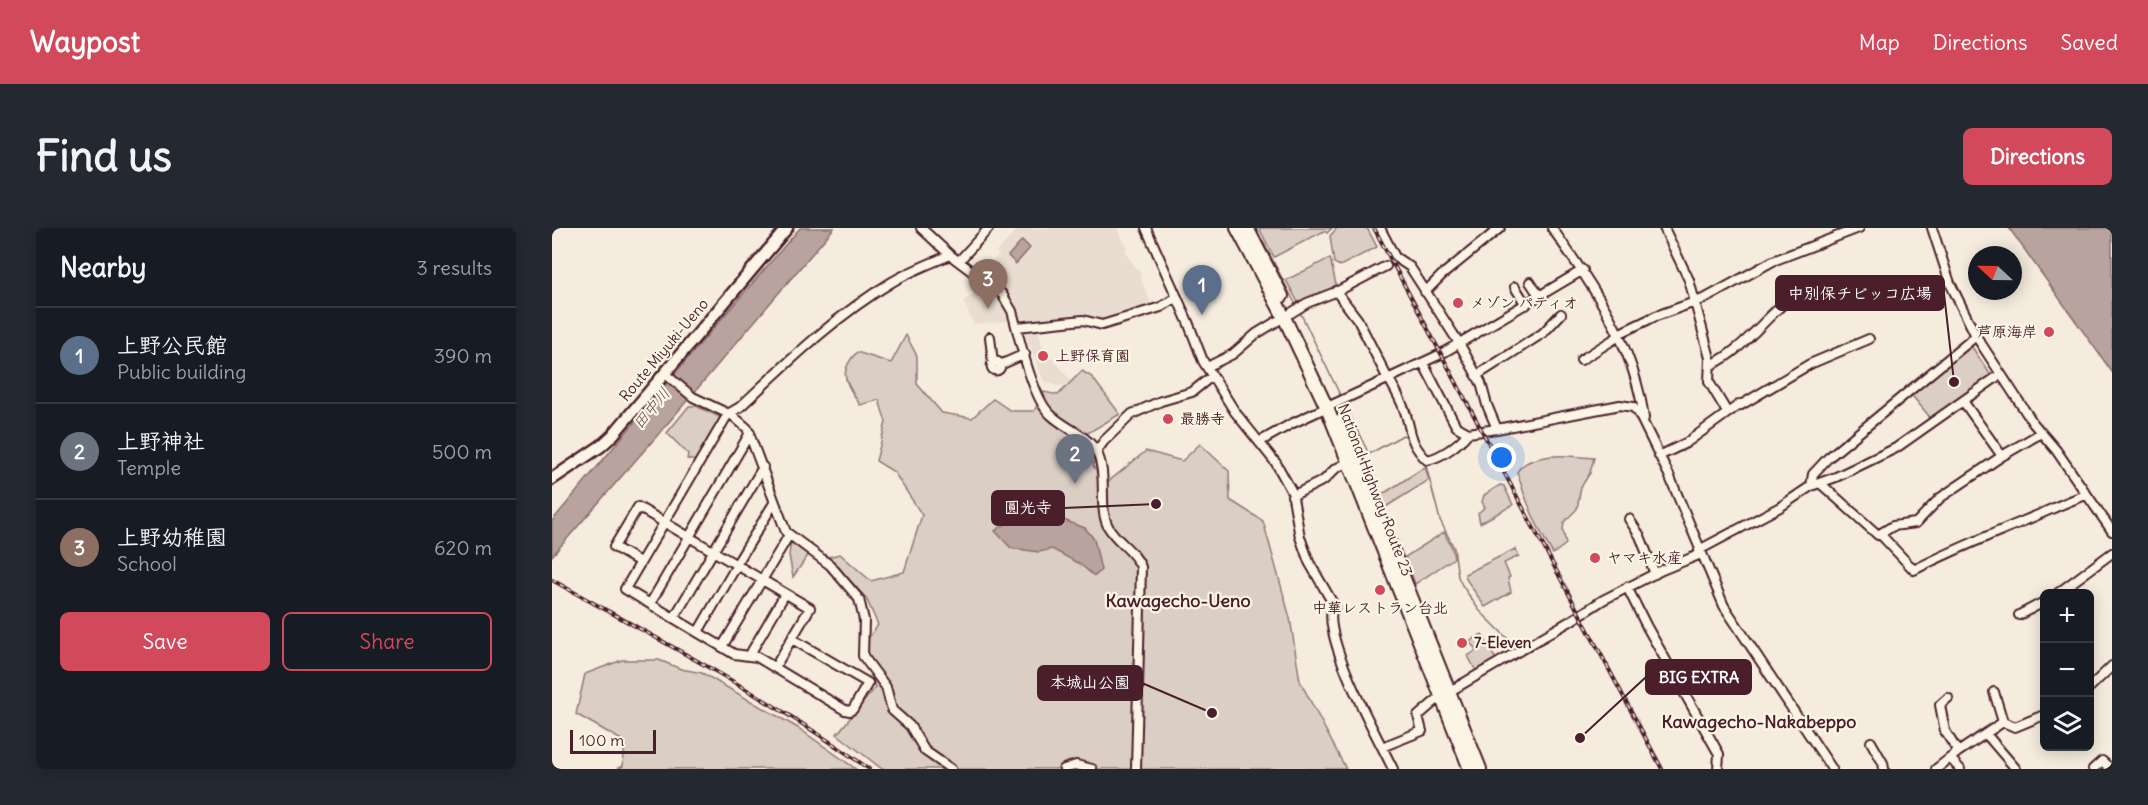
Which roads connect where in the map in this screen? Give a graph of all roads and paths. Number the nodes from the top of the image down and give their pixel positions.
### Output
1 (787, 228) edge
2 (921, 228) edge
3 (989, 228) edge
4 (1146, 228) edge
5 (1237, 228) edge
6 (1247, 228) edge
7 (1380, 228) edge
8 (1500, 228) edge
9 (1552, 228) edge
10 (1664, 228) edge
11 (1859, 228) edge
12 (1932, 228) edge
13 (950, 255) junction
14 (959, 261) junction
15 (1386, 266) dead end
16 (1583, 270) junction
17 (1530, 282) dead end
18 (1515, 287) dead end
19 (1336, 291) junction
20 (1425, 292) junction
21 (1177, 297) junction
22 (1540, 297) junction
23 (1789, 299) dead end
24 (1694, 302) junction
25 (1526, 305) junction
26 (1561, 314) dead end
27 (1288, 315) junction
28 (1017, 327) junction
29 (1618, 335) junction
30 (990, 336) dead end
31 (1976, 336) junction
32 (1869, 339) dead end
33 (1460, 343) junction
34 (1025, 354) junction
35 (1581, 360) dead end
36 (1423, 363) junction
37 (1711, 365) junction
38 (1207, 367) junction
39 (666, 374) junction
40 (2001, 374) junction
41 (1212, 376) junction
42 (1476, 376) junction
43 (1388, 379) junction
44 (1963, 401) junction
45 (1331, 406) junction
46 (1727, 412) junction
47 (728, 414) junction
48 (1646, 425) junction
49 (1497, 429) junction
50 (750, 433) junction
51 (1468, 433) junction
52 (2041, 433) junction
53 (1259, 442) junction
54 (1096, 452) junction
55 (1659, 456) junction
56 (2002, 456) junction
57 (1348, 462) junction
58 (763, 467) junction
59 (552, 479) edge
60 (1820, 483) junction
61 (1811, 486) junction
62 (2086, 495) junction
63 (1292, 496) junction
64 (774, 503) junction
65 (1629, 519) dead end
66 (664, 522) junction
67 (2112, 531) edge
68 (789, 535) junction
69 (1881, 535) junction
70 (689, 537) junction
71 (713, 551) junction
72 (1700, 552) junction
73 (2112, 554) edge
74 (640, 562) junction
75 (736, 565) junction
76 (1655, 574) junction
77 (762, 580) junction
78 (1627, 587) junction
79 (2065, 589) edge
80 (786, 594) junction
81 (650, 604) junction
82 (2040, 604) edge
83 (2019, 615) dead end
84 (674, 618) junction
85 (698, 632) junction
86 (792, 639) junction
87 (722, 647) junction
88 (749, 656) junction
89 (2112, 666) edge
90 (774, 668) junction
91 (2094, 683) edge
92 (1994, 692) dead end
93 (1445, 694) junction
94 (1948, 698) dead end
95 (2040, 717) edge
96 (2003, 722) junction
97 (1986, 734) junction
98 (1871, 742) dead end
99 (1382, 747) junction
100 (1958, 752) junction
101 (1950, 758) junction
102 (951, 769) edge
103 (1064, 769) edge
104 (1092, 769) edge
105 (1136, 769) edge
106 (1393, 769) edge
107 (1470, 769) edge
108 (1480, 769) edge
109 (1718, 769) edge
110 (1832, 769) edge
111 (1884, 769) edge
112 (1936, 769) edge
113 (1960, 769) edge
114 (2016, 769) edge
115 (2093, 769) edge
116 (2111, 769) edge

1 - 39 main road, Route Miyuki-Ueno
2 - 13 street
3 - 14 street
4 - 21 street
5 - 27 highway, National Highway Route 23
6 - 27 highway, National Highway Route 23
7 - 20 street
8 - 20 street
9 - 16 street
10 - 24 street
11 - 24 street
12 - 31 street
13 - 14 street
13 - 47 street
14 - 28 street
15 - 19 street
16 - 22 street
16 - 29 street
17 - 22 street
18 - 25 street
19 - 27 street
19 - 43 street
20 - 33 street
21 - 28 street
21 - 38 street
22 - 25 street
23 - 37 street
24 - 29 street
24 - 37 street
25 - 33 street
26 - 42 street
27 - 38 street
27 - 45 highway, National Highway Route 23
28 - 34 street
29 - 35 street
29 - 48 street
30 - 34 street
31 - 40 street
31 - 61 street
32 - 46 street
33 - 36 street
33 - 42 street
34 - 54 street
36 - 43 street
36 - 51 street
37 - 46 street
38 - 41 street
39 - 47 street
39 - 59 main road, Route Miyuki-Ueno
40 - 44 street
40 - 52 street
41 - 53 street
41 - 54 street
42 - 49 street
43 - 45 street
43 - 51 street
44 - 56 street
44 - 60 street
45 - 53 street
45 - 57 highway, National Highway Route 23
45 - 93 highway, National Highway Route 23
46 - 55 street
47 - 50 street
47 - 66 street
48 - 49 street
48 - 55 street
49 - 51 street
50 - 58 street
50 - 70 street
52 - 56 street
52 - 62 street
53 - 63 street
54 - 105 street
55 - 72 street
56 - 69 street
57 - 63 street
57 - 93 highway, National Highway Route 23
58 - 64 street
58 - 71 street
60 - 61 street
60 - 69 street
61 - 72 street
62 - 67 street
62 - 69 street
63 - 99 street
64 - 68 street
64 - 75 street
65 - 76 street
66 - 70 street
66 - 74 street
66 - 74 street
68 - 77 street
68 - 102 street
70 - 71 street
70 - 81 street
71 - 75 street
71 - 84 street
72 - 76 street
72 - 110 street
73 - 79 street
74 - 81 street
75 - 77 street
75 - 85 street
76 - 78 street
77 - 80 street
77 - 87 street
78 - 93 street
78 - 109 street
80 - 86 street
80 - 88 street
81 - 84 street
82 - 83 street
84 - 85 street
85 - 87 street
86 - 90 street
86 - 90 street
87 - 88 street
88 - 90 street
89 - 91 street
92 - 96 street
93 - 99 street
93 - 107 highway, National Highway Route 23
93 - 108 highway, National Highway Route 23
94 - 100 street
95 - 96 street
96 - 97 street
97 - 100 street
97 - 114 street
98 - 111 street
99 - 106 street
100 - 101 street
101 - 112 street
101 - 113 street
103 - 104 street
115 - 116 street

